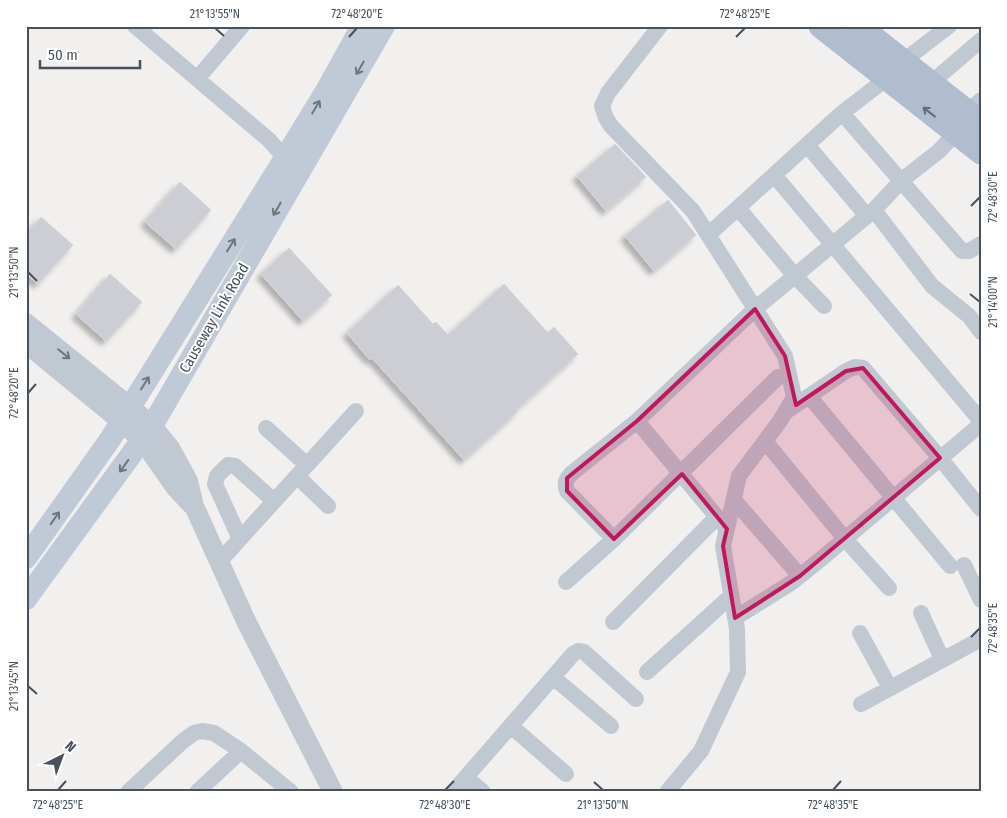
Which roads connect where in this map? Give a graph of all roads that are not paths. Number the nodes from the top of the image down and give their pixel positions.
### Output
1 (242, 26) edge
2 (362, 26) edge
3 (384, 26) edge
4 (660, 26) edge
5 (821, 26) edge
6 (858, 26) edge
7 (949, 26) edge
8 (145, 29) edge
9 (981, 40) edge
10 (894, 70) junction
11 (198, 79) junction
12 (931, 83) junction
13 (842, 113) junction
14 (971, 117) edge
15 (807, 145) junction
16 (981, 152) edge
17 (285, 158) junction
18 (774, 175) junction
19 (902, 180) junction
20 (738, 208) junction
21 (870, 213) junction
22 (708, 235) junction
23 (832, 244) junction
24 (981, 244) edge
25 (795, 276) junction
26 (824, 306) dead end
27 (755, 309) junction
28 (26, 323) edge
29 (981, 332) edge
30 (26, 343) edge
31 (778, 377) dead end
32 (809, 396) junction
33 (356, 410) dead end
34 (785, 412) junction
35 (126, 414) junction
36 (637, 421) junction
37 (981, 422) edge
38 (266, 428) dead end
39 (147, 433) junction
40 (765, 442) junction
41 (940, 458) junction
42 (302, 470) junction
43 (682, 474) junction
44 (893, 498) junction
45 (734, 500) junction
46 (274, 501) junction
47 (328, 506) dead end
48 (981, 509) edge
49 (722, 523) junction
50 (240, 539) junction
51 (614, 539) junction
52 (845, 539) junction
53 (26, 558) edge
54 (219, 562) junction
55 (800, 576) junction
56 (566, 582) dead end
57 (889, 588) dead end
58 (731, 596) junction
59 (26, 598) edge
60 (981, 600) edge
61 (921, 613) dead end
62 (735, 618) junction
63 (613, 622) dead end
64 (860, 633) dead end
65 (981, 639) edge
66 (942, 660) junction
67 (647, 672) dead end
68 (554, 678) junction
69 (890, 688) junction
70 (636, 700) dead end
71 (861, 704) dead end
72 (511, 726) junction
73 (611, 726) dead end
74 (242, 751) junction
75 (566, 774) dead end
76 (466, 777) junction
77 (285, 790) edge
78 (128, 792) edge
79 (197, 792) edge
80 (333, 792) edge
81 (453, 792) edge
82 (484, 792) edge
83 (667, 792) edge

1 - 11 street
17 -> 2 main road, Causeway Link Road
3 -> 39 main road, Causeway Link Road
4 - 22 street
5 - 10 main road
6 - 10 main road
7 - 10 street
8 - 11 street
9 - 12 street
10 - 12 main road
10 - 13 street
14 -> 10 main road
11 - 17 street
12 - 14 main road
13 - 15 street
13 - 19 street
14 - 16 main road
14 - 19 street
15 - 18 street
15 - 21 street
35 -> 17 main road, Causeway Link Road
18 - 20 street
18 - 23 street
19 - 21 street
19 - 24 street
20 - 22 street
20 - 25 street
21 - 23 street
21 - 29 street
22 - 27 street
23 - 25 street
23 - 37 street
25 - 26 street
25 - 27 street
27 - 34 street
27 - 36 street
28 -> 35 street
30 - 35 street
31 - 43 street
32 - 34 street
32 - 41 street
32 - 44 street
33 - 42 street
34 - 40 street
35 - 39 street
53 -> 35 main road, Causeway Link Road
36 - 43 street
36 - 51 street
37 - 41 street
38 - 42 street
39 - 54 street
39 -> 59 main road, Causeway Link Road
40 - 45 street
40 - 52 street
41 - 44 street
41 - 48 street
42 - 46 street
42 - 47 street
43 - 49 street
43 - 51 street
44 - 52 street
44 - 60 street
45 - 49 street
45 - 55 street
46 - 50 street
46 - 50 street
49 - 58 street
49 - 63 street
50 - 54 street
51 - 56 street
52 - 55 street
52 - 57 street
54 - 80 street
55 - 62 street
58 - 62 street
58 - 67 street
61 - 66 street
62 - 83 street
64 - 69 street
65 - 66 street
66 - 69 street
68 - 70 street
68 - 72 street
68 - 73 street
69 - 71 street
72 - 75 street
72 - 76 street
74 - 77 street
74 - 78 street
74 - 79 street
76 - 81 street
76 - 82 street

